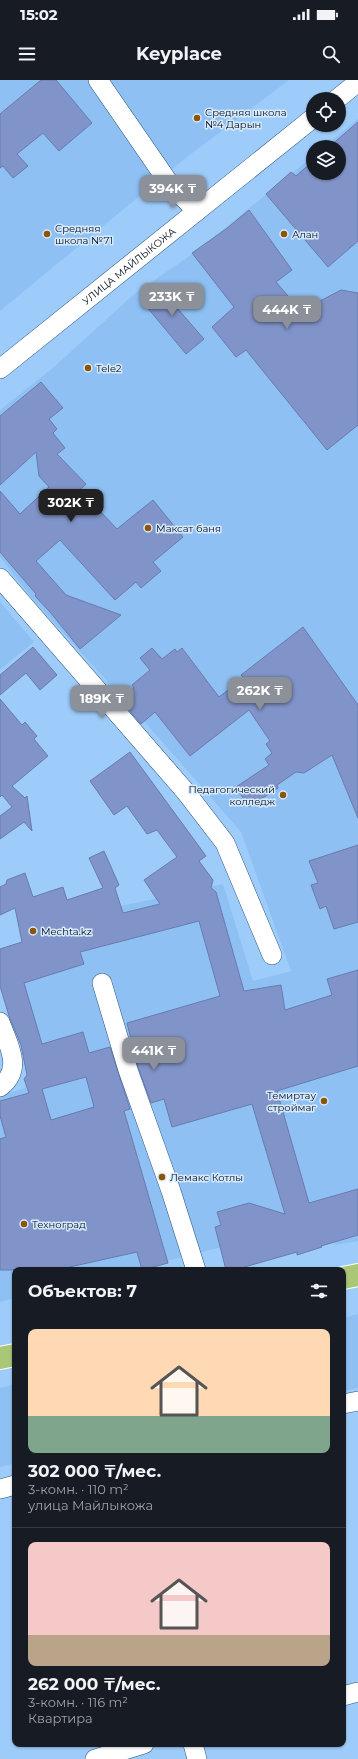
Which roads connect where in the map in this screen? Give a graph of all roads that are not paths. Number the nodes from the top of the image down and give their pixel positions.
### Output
1 (98, 80) edge
2 (358, 82) edge
3 (346, 92) edge
4 (306, 124) edge
5 (197, 211) junction
6 (0, 369) edge
7 (0, 578) edge
8 (272, 955) dead end
9 (102, 983) dead end
10 (0, 1022) edge
11 (0, 1087) edge
12 (195, 1267) edge
13 (358, 1275) edge
14 (346, 1277) edge
15 (12, 1356) edge
16 (0, 1358) edge
17 (358, 1401) edge
18 (346, 1403) edge
19 (12, 1485) edge
20 (0, 1488) edge
21 (358, 1692) edge
22 (346, 1695) edge
23 (134, 1747) edge
24 (194, 1747) edge
25 (95, 1759) edge
26 (197, 1759) edge

1 - 5 street
2 - 3 street
4 - 5 street, УЛИЦА МАЙЛЫКОЖА
5 - 6 street, УЛИЦА МАЙЛЫКОЖА
7 - 8 street
9 - 12 street
10 - 11 street
13 - 14 main road
15 - 16 main road
17 - 18 street
19 - 20 street
21 - 22 street
23 - 25 street
24 - 26 street

